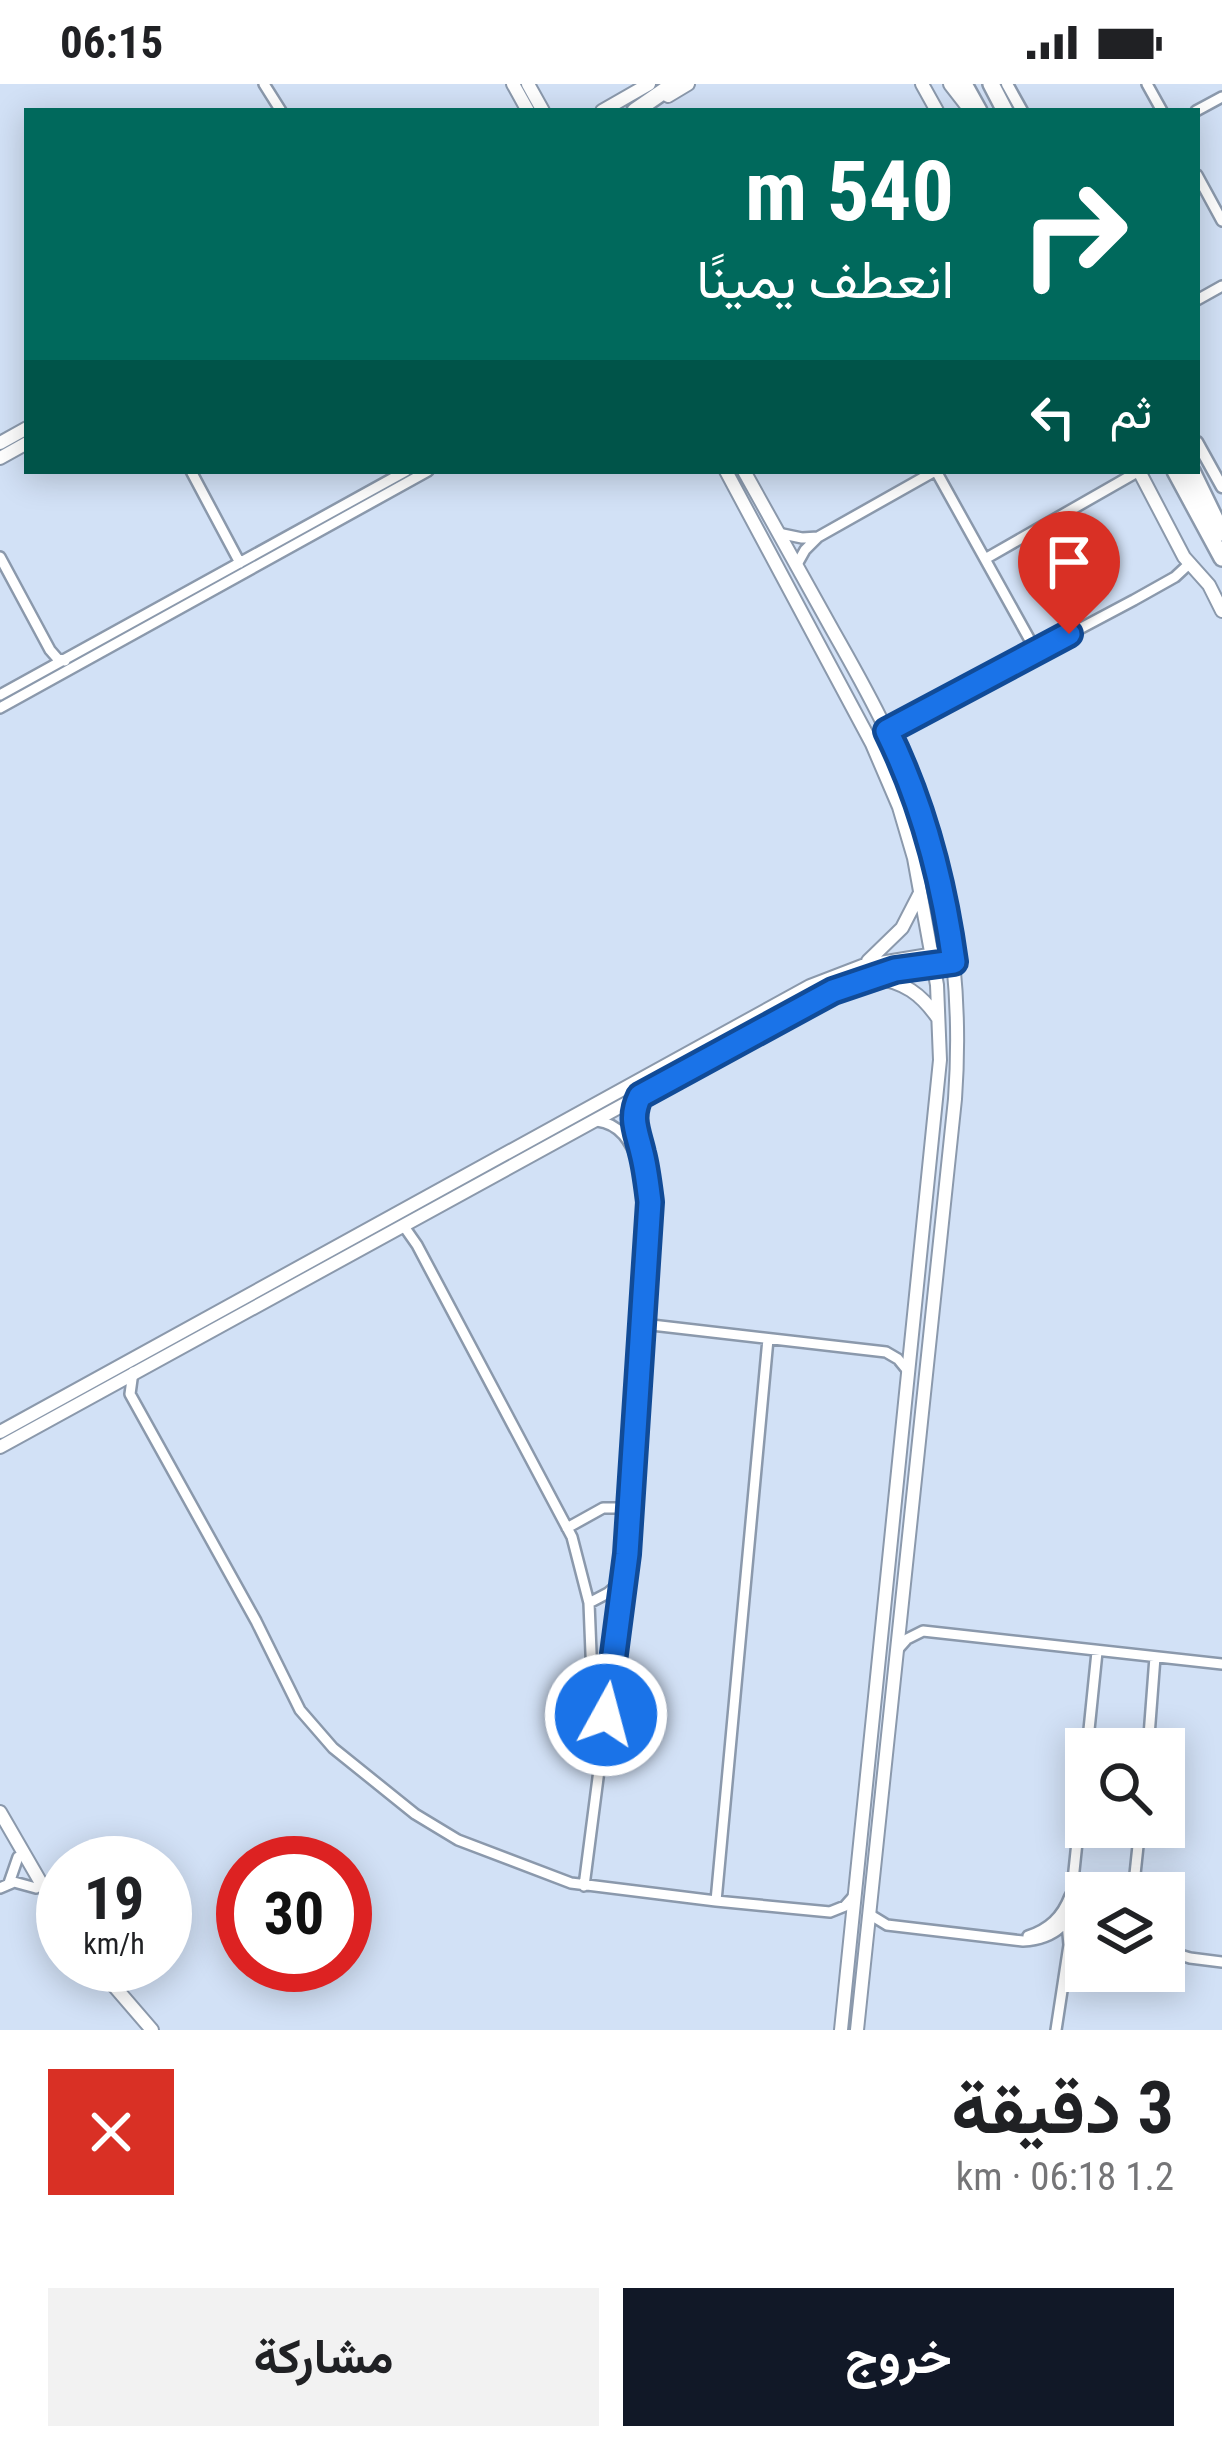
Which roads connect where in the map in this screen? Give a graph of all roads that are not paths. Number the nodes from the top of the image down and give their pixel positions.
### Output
1 (513, 84) edge
2 (649, 84) edge
3 (674, 84) edge
4 (688, 84) edge
5 (955, 84) edge
6 (529, 102) edge
7 (607, 108) edge
8 (642, 108) edge
9 (644, 108) edge
10 (974, 108) edge
11 (1200, 181) edge
12 (1222, 193) edge
13 (1210, 200) junction
14 (1222, 220) edge
15 (1200, 447) edge
16 (193, 474) edge
17 (401, 474) edge
18 (423, 474) edge
19 (728, 474) edge
20 (746, 474) edge
21 (931, 474) edge
22 (938, 474) edge
23 (1141, 474) edge
24 (1176, 474) edge
25 (1193, 474) edge
26 (1126, 476) edge
27 (1222, 487) edge
28 (1199, 488) junction
29 (1222, 504) edge
30 (778, 533) junction
31 (1222, 533) edge
32 (818, 537) junction
33 (1221, 556) edge
34 (0, 557) edge
35 (985, 559) junction
36 (240, 563) junction
37 (1189, 563) junction
38 (796, 566) junction
39 (1222, 570) edge
40 (1222, 611) edge
41 (50, 650) junction
42 (1036, 652) junction
43 (65, 661) junction
44 (46, 670) junction
45 (0, 695) edge
46 (0, 708) edge
47 (887, 731) junction
48 (921, 892) junction
49 (953, 957) junction
50 (932, 959) junction
51 (866, 972) junction
52 (940, 1021) junction
53 (640, 1096) junction
54 (592, 1122) junction
55 (644, 1171) junction
56 (458, 1177) junction
57 (423, 1215) junction
58 (404, 1225) junction
59 (417, 1245) junction
60 (220, 1310) junction
61 (643, 1324) junction
62 (911, 1336) junction
63 (768, 1339) junction
64 (174, 1352) junction
65 (886, 1352) junction
66 (907, 1370) junction
67 (134, 1372) junction
68 (109, 1386) junction
69 (905, 1390) junction
70 (130, 1394) junction
71 (0, 1432) edge
72 (0, 1447) edge
73 (914, 1480) junction
74 (629, 1508) junction
75 (567, 1528) junction
76 (624, 1579) junction
77 (589, 1603) junction
78 (901, 1607) junction
79 (923, 1631) junction
80 (896, 1652) junction
81 (1097, 1652) junction
82 (1155, 1657) junction
83 (1180, 1659) junction
84 (1222, 1664) edge
85 (1155, 1678) junction
86 (606, 1715) junction
87 (1089, 1728) edge
88 (1150, 1728) edge
89 (0, 1812) edge
90 (0, 1826) edge
91 (18, 1857) junction
92 (36, 1874) edge
93 (5, 1885) edge
94 (584, 1886) junction
95 (36, 1888) joint
96 (855, 1894) junction
97 (716, 1901) junction
98 (1065, 1907) edge
99 (830, 1912) junction
100 (869, 1914) junction
101 (1065, 1922) edge
102 (892, 1926) junction
103 (1054, 1928) junction
104 (851, 1930) junction
105 (866, 1942) junction
106 (1065, 1955) edge
107 (1185, 1956) edge
108 (1222, 1962) edge
109 (1065, 1964) edge
110 (115, 1992) edge
111 (148, 2030) edge
112 (842, 2030) edge
113 (857, 2030) edge
114 (1056, 2030) edge

1 - 6 main road
2 - 7 main road
3 - 8 highway
4 - 9 main road
5 - 10 highway
11 - 13 street
12 - 13 street
13 - 14 street
15 - 27 street
16 - 36 street
17 - 36 street
18 - 46 street
19 - 48 main road
20 - 30 main road
21 - 32 street
22 - 35 street
23 - 37 main road
24 - 33 highway
25 - 28 highway
26 - 35 street
28 - 29 highway
28 - 31 highway
30 - 32 street
30 - 38 main road
32 - 38 street
33 - 39 highway
34 - 41 street
35 - 42 street
36 - 43 street
37 - 40 main road
37 - 42 street
38 - 47 main road
41 - 43 street
41 - 44 street
42 - 47 street
43 - 44 street
44 - 45 street
47 - 49 main road
48 - 50 main road
48 - 51 main road
49 - 50 main road
49 - 73 main road
50 - 51 main road
50 - 52 main road
51 - 52 main road
51 - 53 main road
51 - 56 main road
52 - 62 main road
53 - 54 main road
53 - 55 street
54 - 55 street
54 - 57 main road
55 - 61 street
56 - 58 main road
56 - 60 main road
57 - 58 main road
57 - 59 street
58 - 59 street
58 - 64 main road
59 - 75 street
60 - 64 main road
60 - 71 main road
61 - 63 street
61 - 74 street
62 - 65 street
62 - 66 main road
63 - 65 street
63 - 97 street
64 - 67 main road
65 - 66 street
66 - 69 main road
67 - 68 main road
67 - 70 street
68 - 70 street
68 - 72 main road
69 - 73 main road
69 - 96 main road
70 - 94 street
73 - 78 main road
74 - 75 street
74 - 76 street
75 - 77 street
76 - 77 street
76 - 86 street
77 - 86 street
78 - 79 street
78 - 80 main road
79 - 80 street
79 - 81 street
80 - 100 main road
81 - 82 street
81 - 87 street
82 - 83 street
82 - 85 street
83 - 84 street
83 - 85 street
85 - 88 street
86 - 94 street
89 - 92 main road
90 - 91 main road
91 - 93 street
91 - 95 main road
93 - 95 street
94 - 97 street
96 - 99 street
96 - 104 main road
97 - 99 street
98 - 103 street
99 - 104 street
100 - 102 street
100 - 105 main road
101 - 103 street
102 - 103 street
102 - 105 street
103 - 106 street
104 - 112 main road
105 - 113 main road
107 - 108 street
109 - 114 street
110 - 111 main road

